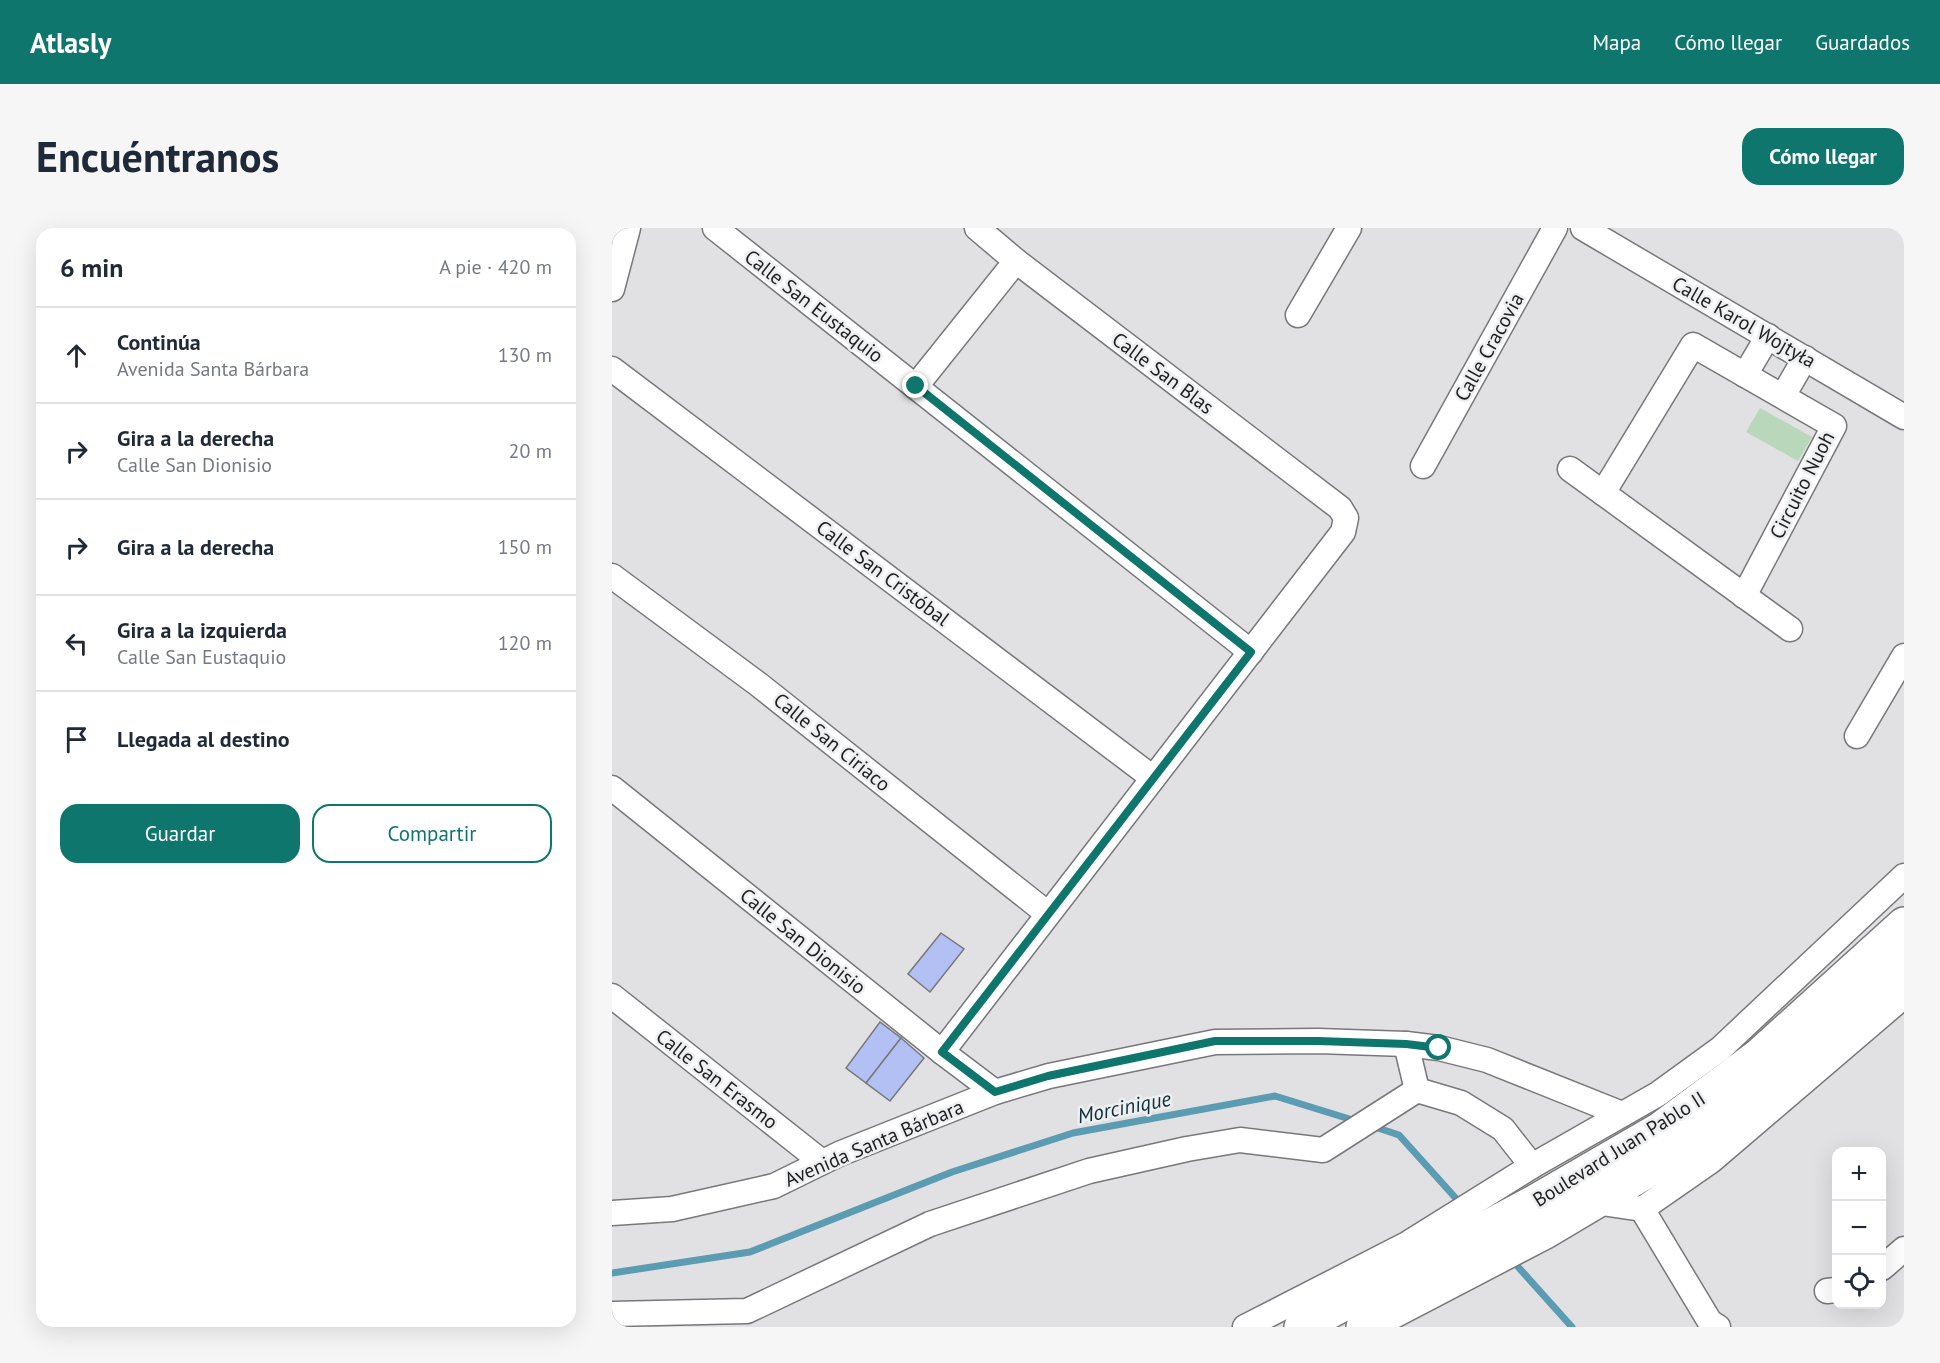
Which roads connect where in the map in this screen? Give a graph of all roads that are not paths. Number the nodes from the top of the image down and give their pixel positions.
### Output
1 (628, 228) edge
2 (715, 228) edge
3 (977, 228) edge
4 (1349, 228) edge
5 (1555, 228) edge
6 (1583, 228) edge
7 (1016, 261) junction
8 (612, 290) edge
9 (1298, 315) dead end
10 (1768, 336) junction
11 (1805, 358) junction
12 (612, 369) edge
13 (1745, 375) junction
14 (916, 386) junction
15 (1783, 396) junction
16 (1904, 417) edge
17 (1423, 466) dead end
18 (1570, 469) dead end
19 (1603, 493) junction
20 (612, 576) edge
21 (1744, 596) junction
22 (1790, 629) dead end
23 (1251, 652) junction
24 (1904, 656) edge
25 (1857, 736) dead end
26 (1153, 778) junction
27 (612, 788) edge
28 (1904, 876) edge
29 (1048, 914) junction
30 (1904, 924) edge
31 (1904, 962) edge
32 (612, 996) edge
33 (1904, 996) edge
34 (1406, 1044) junction
35 (1720, 1049) junction
36 (942, 1052) junction
37 (1758, 1056) junction
38 (1417, 1090) junction
39 (995, 1092) junction
40 (1622, 1114) junction
41 (822, 1162) junction
42 (1532, 1166) junction
43 (1595, 1202) junction
44 (1642, 1209) junction
45 (612, 1212) edge
46 (1540, 1217) junction
47 (1904, 1249) edge
48 (1452, 1263) junction
49 (1886, 1264) edge
50 (612, 1314) edge
51 (747, 1319) edge
52 (1245, 1327) edge
53 (1301, 1327) edge
54 (1363, 1327) edge
55 (1718, 1327) edge

1 - 8 street
2 - 14 street, Calle San Eustaquio
3 - 7 street, Calle San Blas
4 - 9 street
5 - 17 street, Calle Cracovia
6 - 10 street, Calle Karol Wojtyła
7 - 14 street
7 - 23 street, Calle San Blas
10 - 11 street, Calle Karol Wojtyła
10 - 13 street
11 - 15 street
11 - 16 street, Calle Karol Wojtyła
12 - 26 street, Calle San Cristóbal
13 - 15 street, Circuito Nuoh
13 - 19 street, Circuito Nuoh
14 - 23 street, Calle San Eustaquio
15 - 21 street, Circuito Nuoh
18 - 19 street
19 - 21 street
20 - 29 street, Calle San Ciriaco
21 - 22 street
23 - 26 street
24 - 25 street
26 - 29 street
27 - 36 street, Calle San Dionisio
28 - 35 street
29 - 36 street
30 - 37 main road, Boulevard Juan Pablo II
31 - 43 main road, Boulevard Juan Pablo II
32 - 41 street, Calle San Erasmo
33 - 44 street
34 - 38 street
34 - 39 street, Avenida Santa Bárbara
34 - 40 street, Avenida Santa Bárbara
35 - 37 street
35 - 40 street
36 - 39 street, Calle San Dionisio
37 - 46 main road, Boulevard Juan Pablo II
38 - 42 street
38 - 51 street
39 - 41 street, Avenida Santa Bárbara
40 - 42 street
41 - 45 street, Avenida Santa Bárbara
42 - 52 street
43 - 44 street
43 - 46 main road, Boulevard Juan Pablo II
44 - 55 street
46 - 48 main road, Boulevard Juan Pablo II
47 - 49 street
48 - 53 main road, Boulevard Juan Pablo II
48 - 54 main road, Boulevard Juan Pablo II
50 - 51 street

